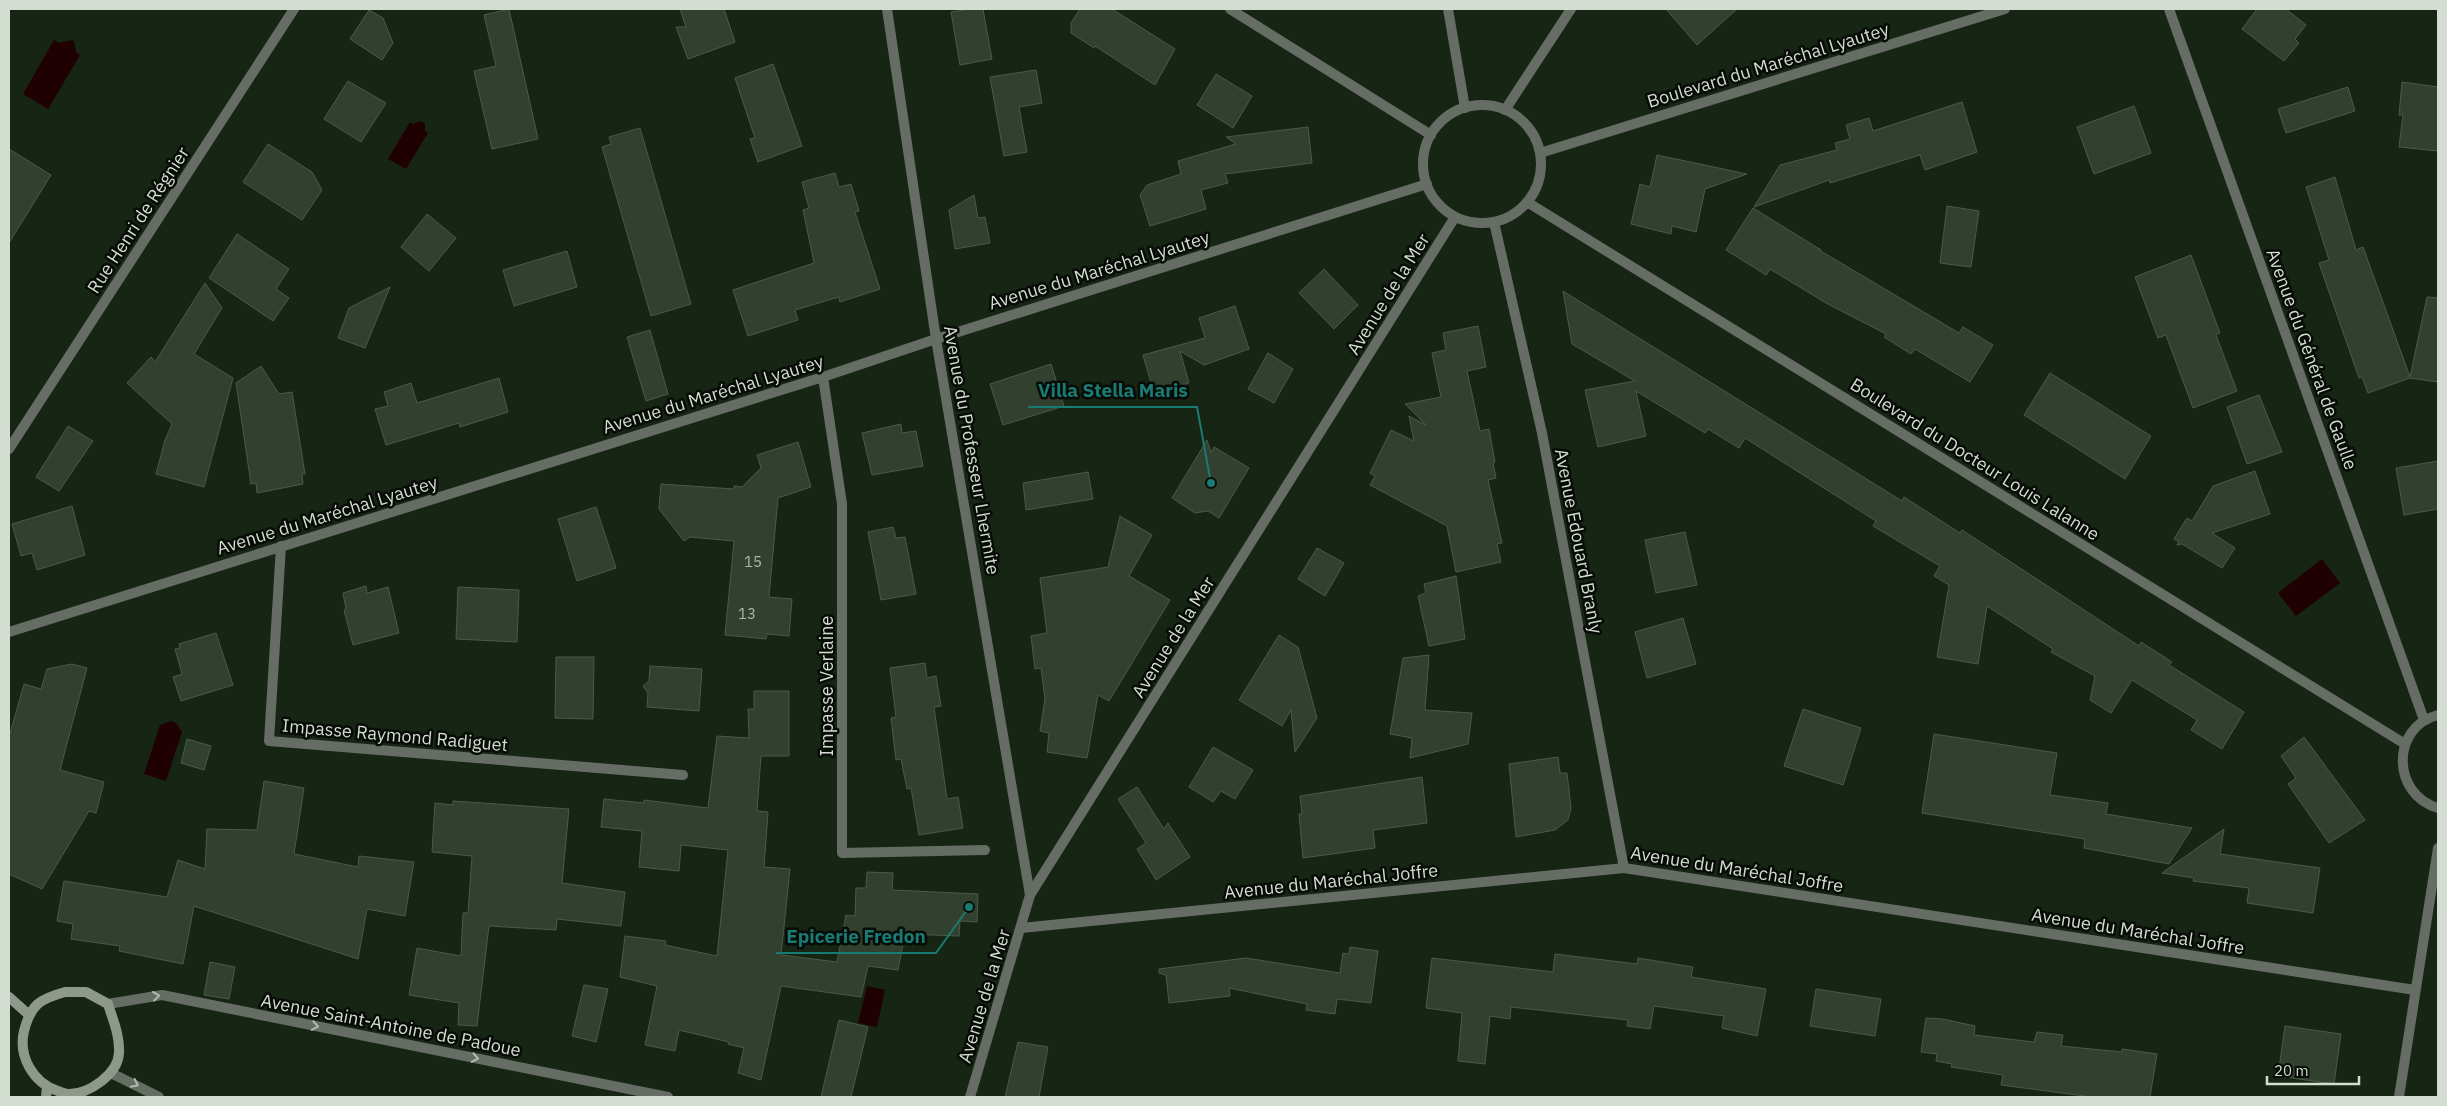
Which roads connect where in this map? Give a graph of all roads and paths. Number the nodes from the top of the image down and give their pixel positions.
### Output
1 (294, 9) edge
2 (887, 9) edge
3 (1230, 9) edge
4 (1448, 9) edge
5 (1571, 9) edge
6 (2006, 9) edge
7 (2169, 9) edge
8 (1465, 108) junction
9 (1505, 110) junction
10 (1431, 135) junction
11 (1540, 153) junction
12 (1427, 184) junction
13 (1527, 202) junction
14 (1455, 217) junction
15 (1494, 222) junction
16 (936, 339) junction
17 (823, 377) junction
18 (9, 449) edge
19 (281, 546) junction
20 (9, 632) edge
21 (2438, 715) edge
22 (2424, 720) junction
23 (2405, 744) junction
24 (682, 775) dead end
25 (2438, 808) edge
26 (2438, 848) edge
27 (985, 850) dead end
28 (1624, 868) junction
29 (1030, 895) junction
30 (1021, 928) junction
31 (2415, 990) junction
32 (9, 997) edge
33 (108, 1004) junction
34 (28, 1014) junction
35 (111, 1072) junction
36 (46, 1092) edge
37 (159, 1097) edge
38 (668, 1097) edge
39 (970, 1097) edge
40 (2399, 1097) edge

1 - 18 street, Rue Henri de Régnier
2 - 16 street, Avenue du Professeur Lhermite
3 - 10 street
4 - 8 street
5 - 9 street
6 - 11 street, Boulevard du Maréchal Lyautey
7 - 22 street, Avenue du Général de Gaulle
8 - 9 street
8 - 10 street
9 - 11 street
10 - 12 street
11 - 13 street
12 - 14 street
12 - 16 street, Avenue du Maréchal Lyautey
13 - 15 street
13 - 23 street, Boulevard du Docteur Louis Lalanne
14 - 15 street
14 - 29 street, Avenue de la Mer
15 - 28 street, Avenue Edouard Branly
16 - 17 street, Avenue du Maréchal Lyautey
16 - 29 street, Avenue du Professeur Lhermite
17 - 19 street, Avenue du Maréchal Lyautey
17 - 27 street, Impasse Verlaine
19 - 20 street, Avenue du Maréchal Lyautey
19 - 24 street, Impasse Raymond Radiguet
21 - 22 street
22 - 23 street
23 - 25 street
26 - 31 street
28 - 30 street, Avenue du Maréchal Joffre
28 - 31 street, Avenue du Maréchal Joffre
29 - 30 street, Avenue de la Mer
30 - 39 street, Avenue de la Mer
31 - 40 street
32 - 34 main road
33 - 34 main road
33 - 35 main road
33 -> 38 street, Avenue Saint-Antoine de Padoue
34 - 36 main road
35 - 36 main road
35 -> 37 street

